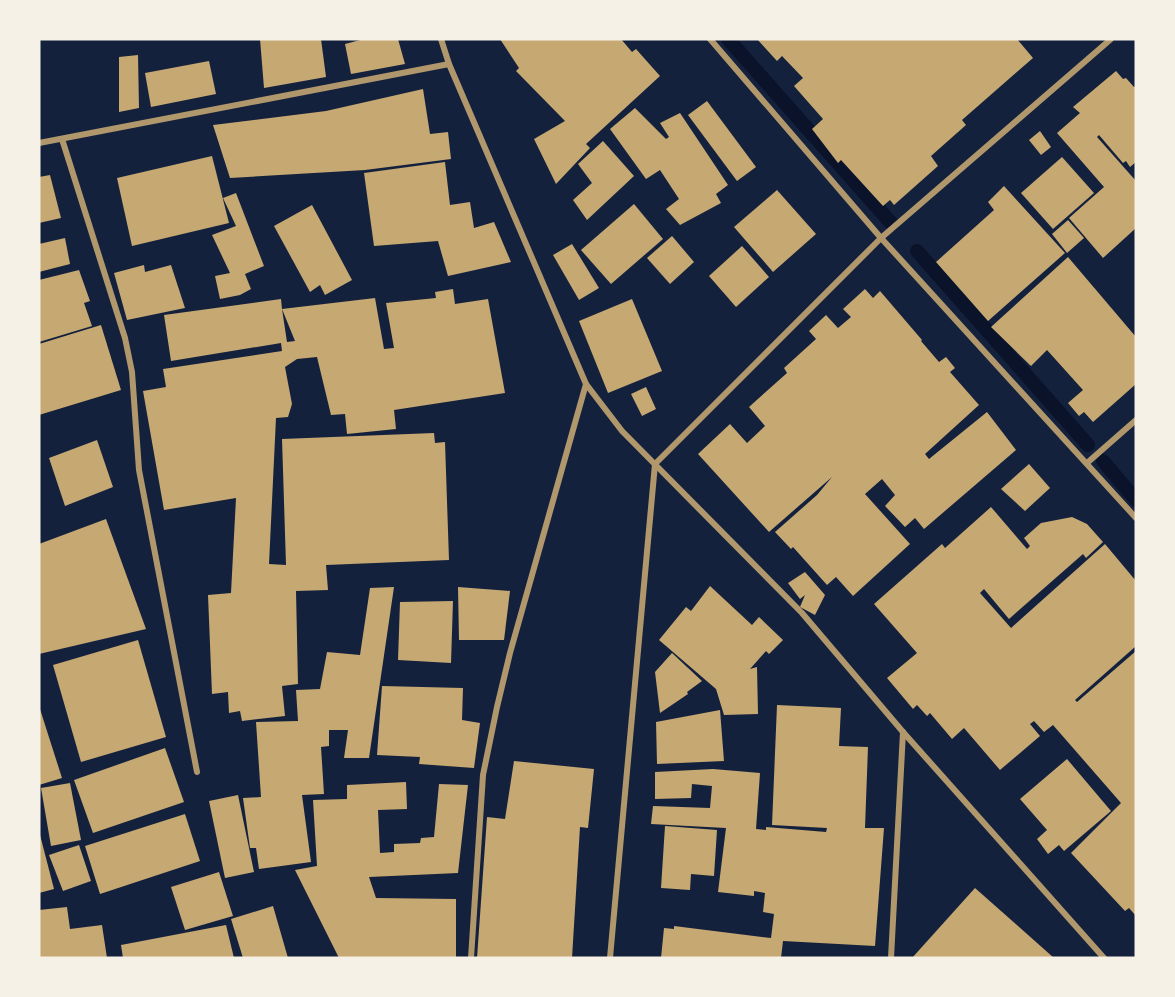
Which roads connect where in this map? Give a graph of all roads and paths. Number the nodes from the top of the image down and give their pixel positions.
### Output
1 (441, 39) edge
2 (710, 39) edge
3 (1111, 39) edge
4 (449, 64) junction
5 (62, 139) junction
6 (39, 143) edge
7 (881, 238) junction
8 (586, 384) junction
9 (1136, 420) edge
10 (1087, 463) junction
11 (655, 464) junction
12 (1136, 518) edge
13 (903, 732) junction
14 (197, 772) dead end
15 (471, 958) edge
16 (610, 958) edge
17 (891, 958) edge
18 (1104, 958) edge

1 - 4 street
2 - 7 street
3 - 7 street
4 - 5 street
4 - 8 street
5 - 6 street
5 - 14 street
7 - 10 street
7 - 11 street
8 - 11 street
8 - 15 street
9 - 10 street
10 - 12 street
11 - 13 street
11 - 16 street
13 - 17 street
13 - 18 street

